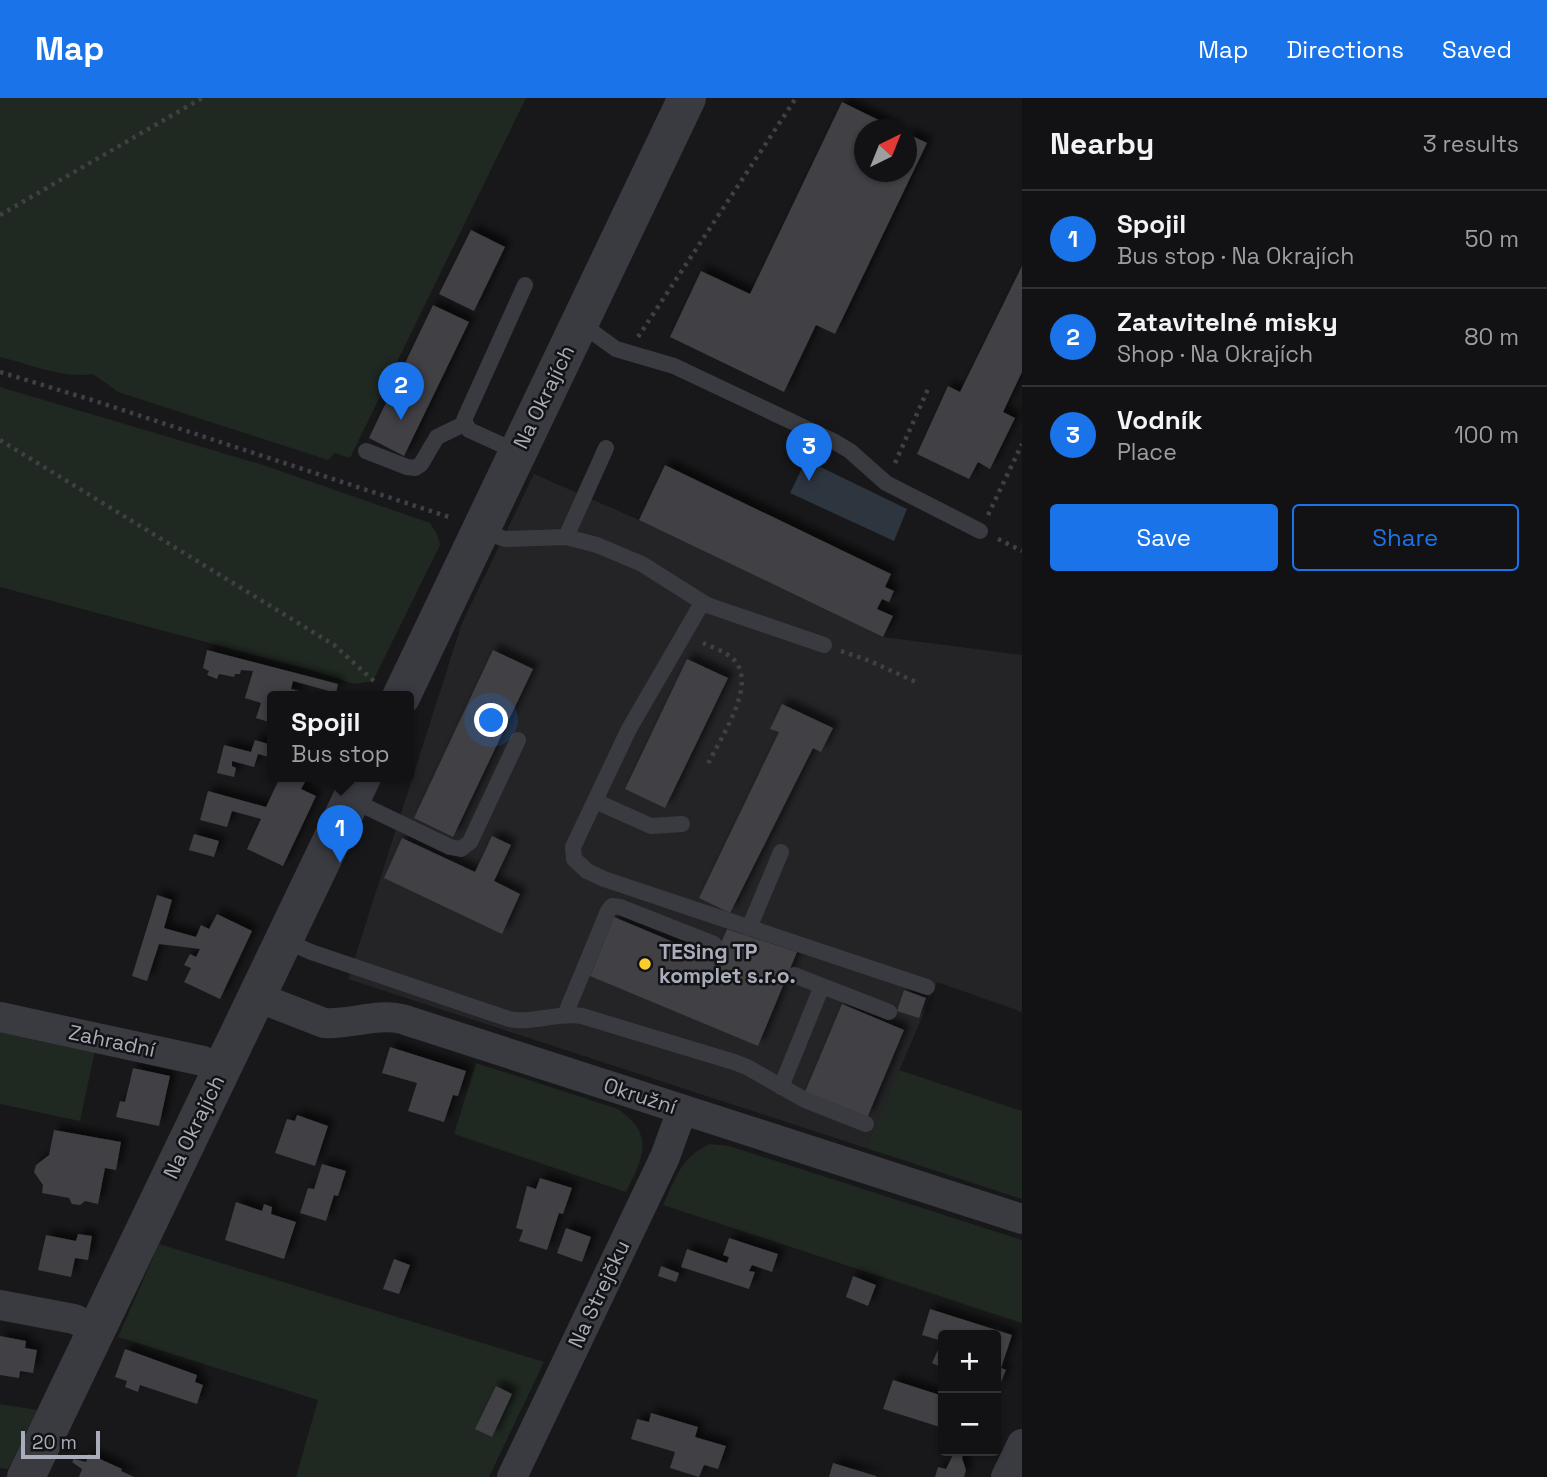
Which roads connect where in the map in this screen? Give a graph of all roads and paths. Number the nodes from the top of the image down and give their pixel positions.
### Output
1 (202, 98) edge
2 (687, 98) edge
3 (796, 98) edge
4 (0, 215) edge
5 (525, 285) dead end
6 (580, 323) junction
7 (628, 352) junction
8 (0, 372) edge
9 (928, 389) dead end
10 (464, 424) junction
11 (0, 440) edge
12 (1022, 444) edge
13 (606, 448) dead end
14 (366, 452) dead end
15 (518, 452) junction
16 (886, 483) junction
17 (481, 531) junction
18 (980, 531) junction
19 (566, 537) junction
20 (1022, 551) edge
21 (702, 603) junction
22 (685, 634) junction
23 (824, 645) joint
24 (918, 683) dead end
25 (390, 691) edge
26 (393, 691) edge
27 (518, 740) dead end
28 (708, 764) dead end
29 (357, 789) edge
30 (595, 801) junction
31 (682, 824) dead end
32 (781, 852) dead end
33 (749, 928) junction
34 (284, 940) junction
35 (714, 944) dead end
36 (794, 975) dead end
37 (822, 986) junction
38 (928, 987) dead end
39 (257, 997) junction
40 (889, 1012) dead end
41 (565, 1015) junction
42 (0, 1017) edge
43 (222, 1069) junction
44 (781, 1087) junction
45 (682, 1110) junction
46 (866, 1124) dead end
47 (1022, 1219) edge
48 (0, 1305) edge
49 (96, 1329) junction
50 (1022, 1444) edge
51 (26, 1477) edge
52 (512, 1477) edge
53 (1006, 1477) edge

1 - 4 path
2 - 6 street, Na Okrajích
3 - 7 path
5 - 10 lane
6 - 7 lane
6 - 15 street, Na Okrajích
7 - 16 lane
8 - 17 path
9 - 16 path
10 - 14 lane
10 - 15 lane
11 - 25 path
12 - 18 path
13 - 19 lane
15 - 17 street, Na Okrajích
16 - 18 lane
17 - 19 lane
17 - 26 street, Na Okrajích
18 - 20 path
19 - 21 lane
21 - 22 lane
21 - 23 lane
22 - 28 path
22 - 30 lane
23 - 24 path
27 - 29 lane
29 - 34 street, Na Okrajích
30 - 31 lane
30 - 33 lane
32 - 33 lane
33 - 38 lane
34 - 39 street, Na Okrajích
34 - 41 lane
35 - 41 lane
36 - 37 lane
37 - 40 lane
37 - 44 lane
39 - 43 street, Na Okrajích
39 - 45 street, Okružní
41 - 44 lane
42 - 43 street, Zahradní
43 - 49 street, Na Okrajích
44 - 46 lane
45 - 47 street, Okružní
45 - 52 street, Na Strejčku
48 - 49 street
49 - 51 street, Na Okrajích
50 - 53 street

